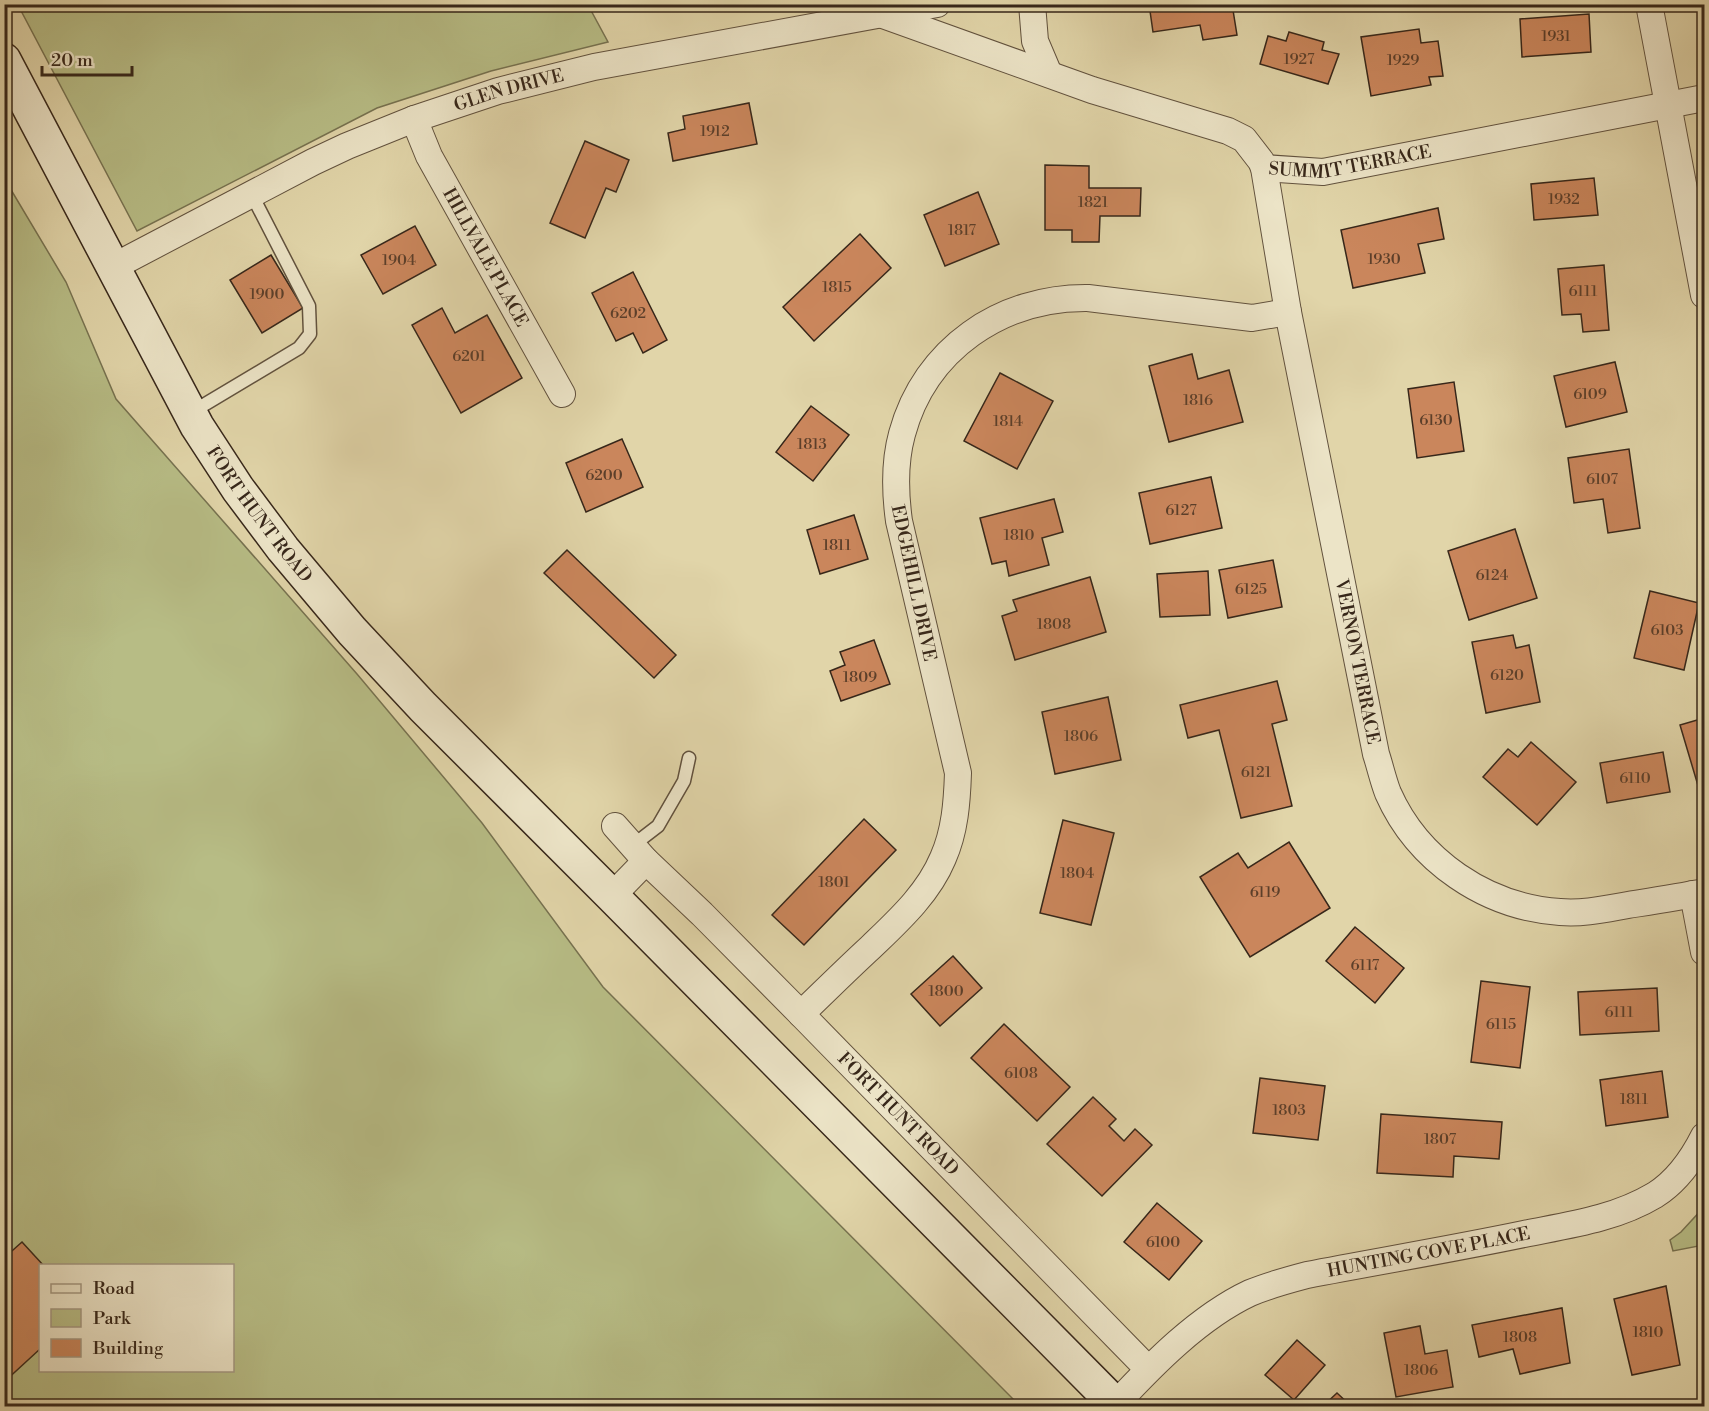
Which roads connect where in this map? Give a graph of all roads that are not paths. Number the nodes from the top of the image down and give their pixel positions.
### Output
1 (937, 4) edge
2 (1032, 4) edge
3 (1648, 4) edge
4 (883, 15) junction
5 (4, 60) edge
6 (1049, 74) junction
7 (1704, 98) edge
8 (1668, 106) junction
9 (414, 119) junction
10 (1264, 168) junction
11 (252, 195) junction
12 (112, 267) junction
13 (1704, 294) edge
14 (1288, 312) junction
15 (562, 394) dead end
16 (190, 413) junction
17 (689, 758) dead end
18 (615, 826) dead end
19 (639, 854) junction
20 (1699, 893) edge
21 (612, 896) junction
22 (1704, 952) edge
23 (801, 1014) junction
24 (1704, 1136) edge
25 (1148, 1370) junction
26 (1116, 1406) edge

1 - 4 street, GLEN DRIVE
2 - 6 street
3 - 8 street
4 - 6 street, SUMMIT TERRACE
4 - 9 street, GLEN DRIVE
5 - 12 main road, FORT HUNT ROAD
6 - 10 street, SUMMIT TERRACE
7 - 8 street, SUMMIT TERRACE
8 - 10 street, SUMMIT TERRACE
8 - 13 street
9 - 11 street, GLEN DRIVE
9 - 15 street, HILLVALE PLACE
10 - 14 street, VERNON TERRACE
11 - 12 street, GLEN DRIVE
11 - 16 lane
12 - 16 main road, FORT HUNT ROAD
14 - 20 street, VERNON TERRACE
14 - 23 street, EDGEHILL DRIVE
16 - 21 main road, FORT HUNT ROAD
17 - 19 lane
18 - 19 street, FORT HUNT ROAD
19 - 21 street
19 - 23 street, FORT HUNT ROAD
20 - 22 street
21 - 26 main road, FORT HUNT ROAD
23 - 25 street, FORT HUNT ROAD
24 - 25 street, HUNTING COVE PLACE
25 - 26 street, FORT HUNT ROAD

